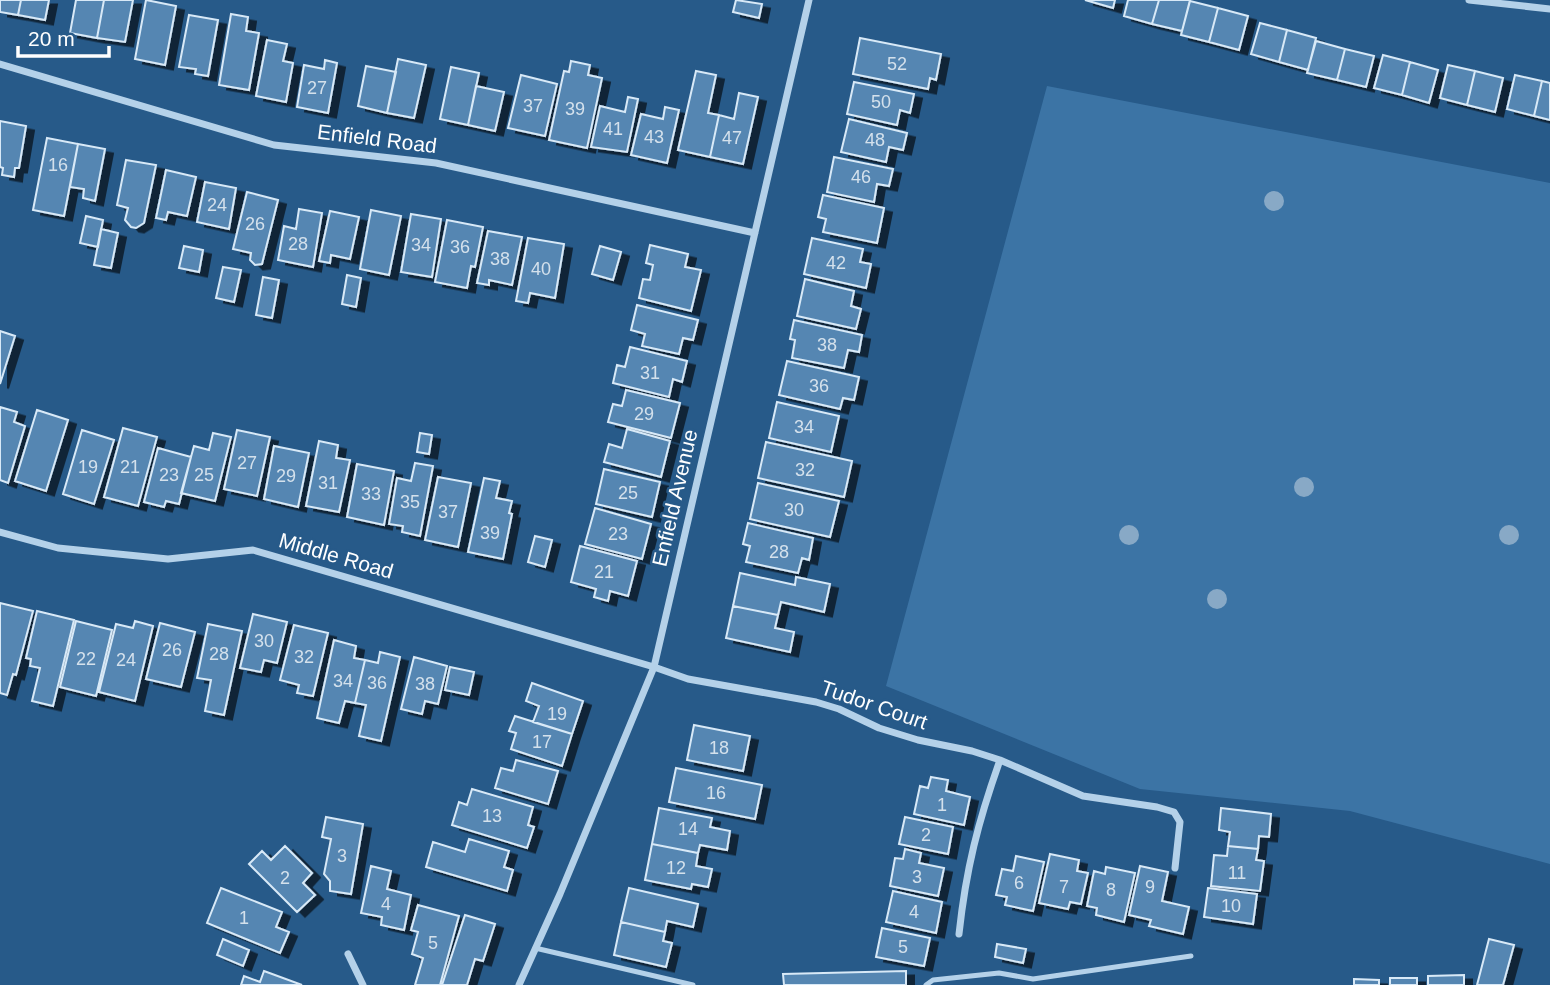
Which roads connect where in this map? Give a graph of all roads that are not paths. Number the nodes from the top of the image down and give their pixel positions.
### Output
1 (809, 0) edge
2 (1469, 0) edge
3 (1550, 9) edge
4 (0, 64) edge
5 (755, 233) junction
6 (0, 532) edge
7 (654, 667) junction
8 (1000, 761) junction
9 (1175, 867) dead end
10 (958, 934) dead end
11 (535, 948) junction
12 (348, 954) dead end
13 (1191, 956) dead end
14 (363, 985) edge
15 (519, 985) edge
16 (693, 985) edge
17 (926, 985) edge

1 - 5 street, Enfield Avenue
2 - 3 street
4 - 5 street, Enfield Road
5 - 7 street, Enfield Avenue
6 - 7 street, Middle Road
7 - 8 street, Tudor Court
7 - 11 street, Enfield Avenue
8 - 9 street, Tudor Court
8 - 10 street
11 - 15 street, Enfield Avenue
11 - 16 lane
12 - 14 street
13 - 17 lane

